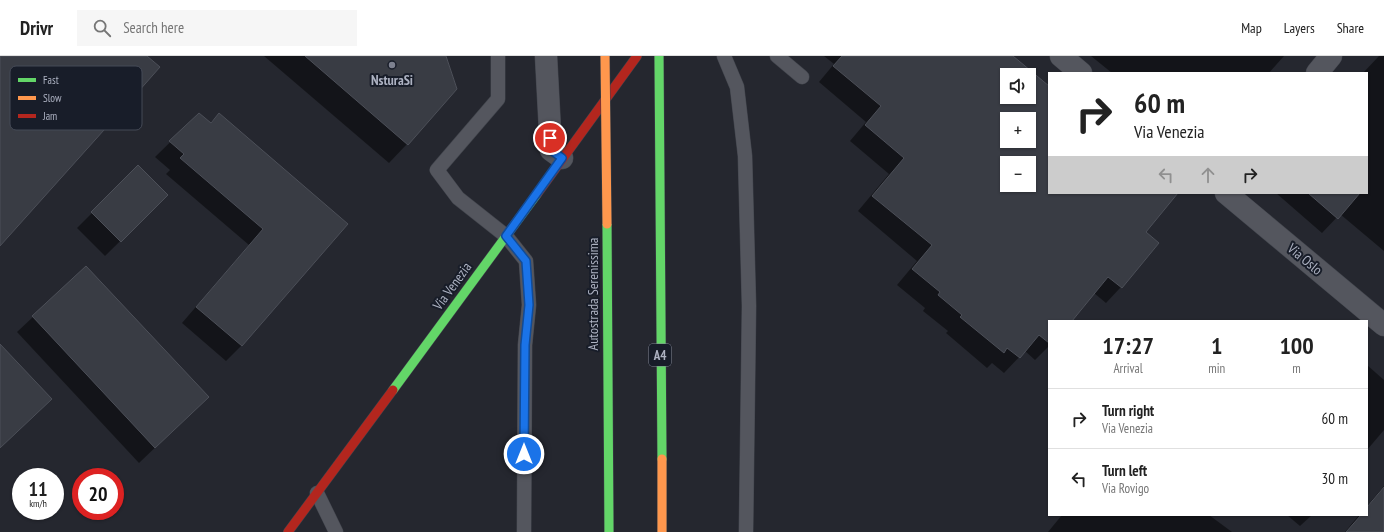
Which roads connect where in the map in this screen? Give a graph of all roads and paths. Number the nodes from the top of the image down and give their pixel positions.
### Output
1 (498, 56) edge
2 (546, 56) edge
3 (606, 56) edge
4 (637, 56) edge
5 (659, 56) edge
6 (724, 56) edge
7 (777, 56) edge
8 (1061, 56) edge
9 (1331, 56) edge
10 (1080, 72) edge
11 (1318, 72) edge
12 (802, 77) dead end
13 (562, 158) junction
14 (1227, 194) edge
15 (506, 236) junction
16 (1384, 325) edge
17 (317, 493) junction
18 (288, 532) edge
19 (336, 532) edge
20 (524, 532) edge
21 (609, 532) edge
22 (662, 532) edge
23 (746, 532) edge

1 - 15 lane
2 - 13 street
3 - 21 main road, Autostrada Serenissima, bridge
4 - 13 main road, Via Venezia
5 - 22 main road, A4
6 - 23 lane
7 - 12 lane
8 - 10 street
9 - 11 street
13 - 15 main road, Via Venezia
14 - 16 street, Via Oslo
15 - 17 main road, Via Venezia
15 - 20 lane
17 - 18 main road, Via Venezia
17 - 19 lane

